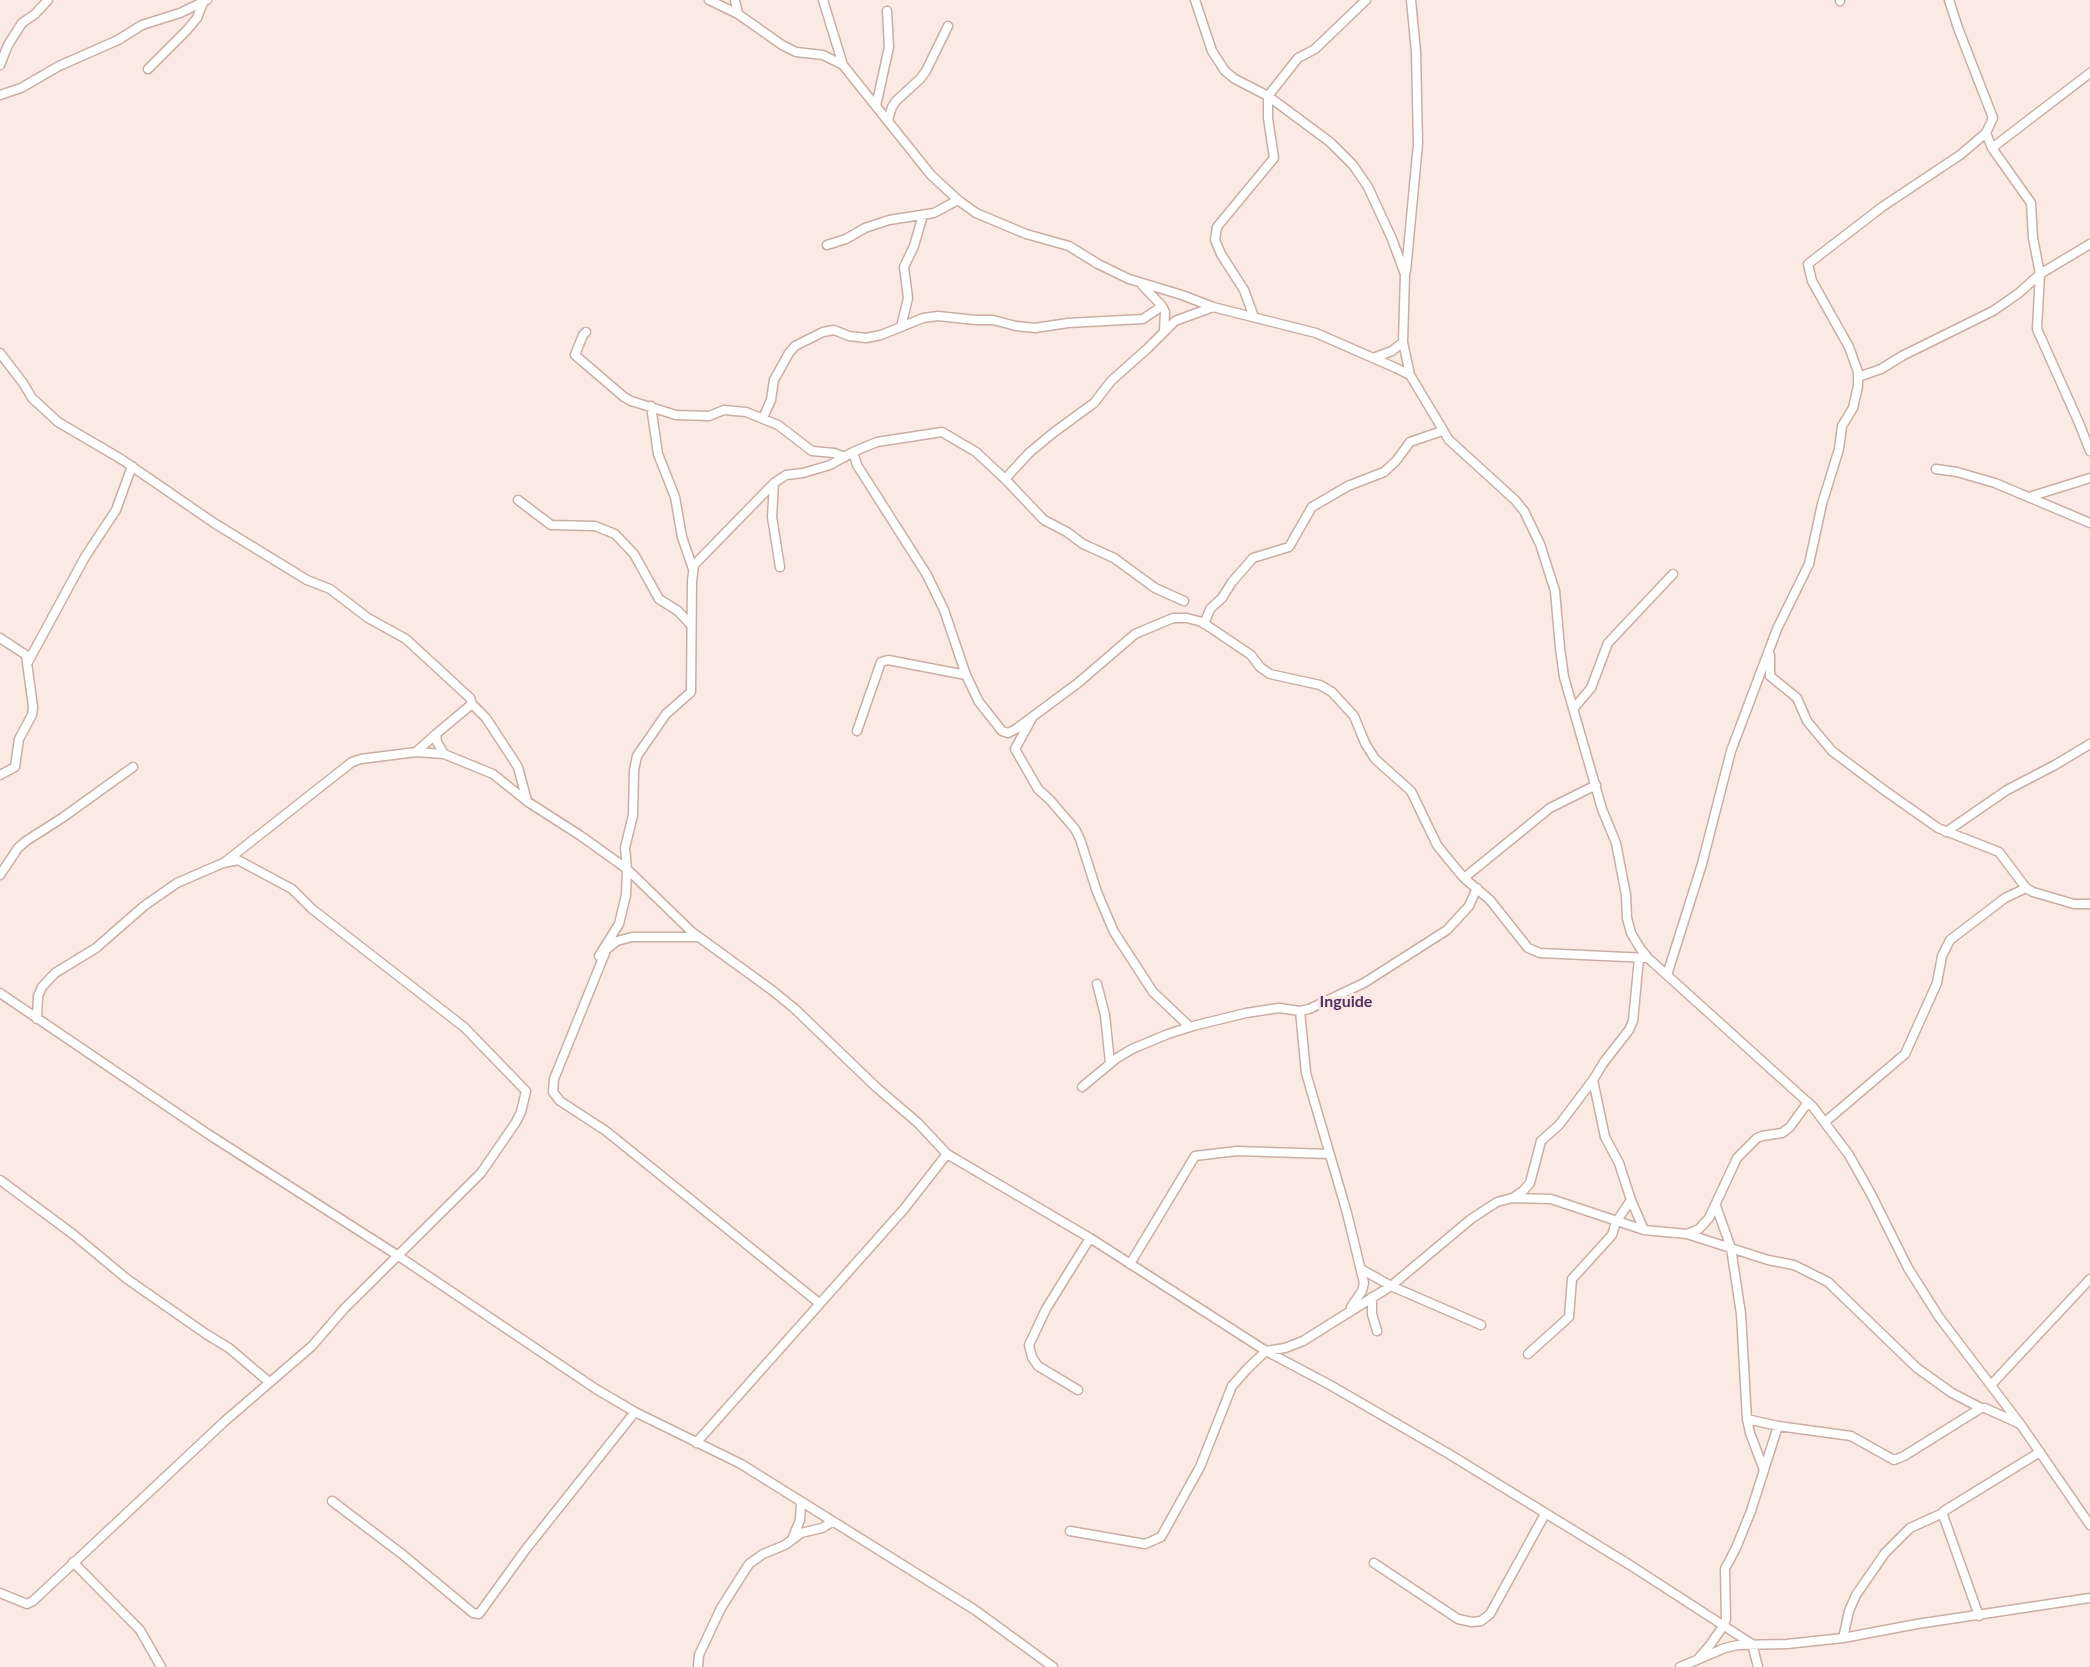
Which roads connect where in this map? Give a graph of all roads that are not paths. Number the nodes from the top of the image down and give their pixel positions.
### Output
1 (48, 0) edge
2 (709, 0) edge
3 (735, 0) edge
4 (823, 0) edge
5 (1196, 0) edge
6 (1366, 0) edge
7 (1411, 0) edge
8 (1949, 0) edge
9 (205, 1) edge
10 (887, 11) dead end
11 (738, 14) junction
12 (948, 26) dead end
13 (0, 65) edge
14 (843, 65) junction
15 (148, 69) dead end
16 (2090, 73) edge
17 (0, 94) edge
18 (1268, 96) junction
19 (876, 106) junction
20 (888, 120) junction
21 (1986, 133) junction
22 (1976, 142) junction
23 (1992, 148) junction
24 (958, 200) junction
25 (923, 215) junction
26 (2090, 243) edge
27 (827, 245) dead end
28 (1405, 274) junction
29 (2040, 274) junction
30 (1140, 282) junction
31 (1162, 306) junction
32 (1213, 307) junction
33 (1254, 317) junction
34 (902, 327) junction
35 (1164, 330) junction
36 (586, 332) dead end
37 (1403, 342) junction
38 (0, 353) edge
39 (1373, 358) junction
40 (1410, 375) junction
41 (1858, 377) junction
42 (651, 406) junction
43 (763, 418) junction
44 (1442, 431) junction
45 (2090, 451) edge
46 (849, 454) junction
47 (132, 466) junction
48 (1936, 469) dead end
49 (2090, 478) edge
50 (1005, 479) junction
51 (774, 483) junction
52 (2029, 497) junction
53 (518, 500) dead end
54 (2090, 524) edge
55 (780, 567) dead end
56 (693, 569) junction
57 (1673, 574) dead end
58 (1184, 601) dead end
59 (1204, 624) junction
60 (691, 625) junction
61 (0, 638) edge
62 (1770, 650) junction
63 (28, 662) junction
64 (966, 675) junction
65 (472, 704) junction
66 (1574, 708) junction
67 (1034, 715) junction
68 (857, 731) dead end
69 (436, 734) junction
70 (2090, 744) edge
71 (416, 752) junction
72 (444, 754) junction
73 (133, 767) dead end
74 (0, 776) edge
75 (1596, 785) junction
76 (528, 802) junction
77 (1946, 832) junction
78 (223, 863) junction
79 (627, 869) junction
80 (0, 875) edge
81 (1464, 878) junction
82 (1477, 888) junction
83 (2026, 888) junction
84 (2090, 904) edge
85 (700, 937) junction
86 (606, 950) junction
87 (1643, 958) junction
88 (1667, 975) junction
89 (1096, 984) dead end
90 (0, 993) edge
91 (1300, 1011) junction
92 (38, 1019) junction
93 (1190, 1027) junction
94 (1110, 1063) junction
95 (1593, 1080) junction
96 (1082, 1087) dead end
97 (1808, 1102) junction
98 (1824, 1122) junction
99 (947, 1154) junction
100 (1329, 1154) junction
101 (0, 1180) edge
102 (1512, 1198) junction
103 (1631, 1200) junction
104 (1716, 1206) junction
105 (1616, 1222) junction
106 (1644, 1230) junction
107 (1687, 1234) junction
108 (1090, 1238) junction
109 (1731, 1248) junction
110 (397, 1256) junction
111 (1130, 1264) junction
112 (1361, 1269) junction
113 (2090, 1279) edge
114 (1391, 1286) junction
115 (1372, 1297) junction
116 (819, 1303) junction
117 (1347, 1312) junction
118 (1481, 1325) dead end
119 (1377, 1331) dead end
120 (1266, 1351) junction
121 (1528, 1354) dead end
122 (269, 1382) junction
123 (1990, 1385) junction
124 (1078, 1390) dead end
125 (1981, 1408) junction
126 (635, 1412) junction
127 (1747, 1419) junction
128 (2021, 1425) junction
129 (1778, 1426) junction
130 (696, 1443) junction
131 (2040, 1452) junction
132 (1764, 1470) junction
133 (332, 1501) dead end
134 (801, 1502) junction
135 (1943, 1513) junction
136 (1545, 1514) junction
137 (832, 1522) junction
138 (2090, 1525) edge
139 (1070, 1531) dead end
140 (792, 1540) junction
141 (73, 1562) junction
142 (1374, 1563) dead end
143 (0, 1587) edge
144 (0, 1593) edge
145 (2090, 1598) edge
146 (20, 1601) junction
147 (1979, 1616) junction
148 (1724, 1625) junction
149 (1843, 1638) junction
150 (1752, 1644) junction
151 (1698, 1660) junction
152 (161, 1667) edge
153 (698, 1667) edge
154 (1053, 1667) edge
155 (1680, 1667) edge
156 (1758, 1667) edge

1 - 13 street
2 - 11 street
3 - 11 street
4 - 14 street
5 - 18 street
6 - 18 street
7 - 28 street
8 - 21 street
9 - 15 street
9 - 17 street
10 - 19 street
11 - 14 street
12 - 20 street
14 - 19 street
16 - 23 street
18 - 28 street
18 - 33 street
19 - 20 street
20 - 24 street
21 - 22 street
21 - 23 street
22 - 23 street
22 - 41 street
23 - 29 street
24 - 25 street
24 - 30 street
25 - 27 street
25 - 34 street
26 - 29 street
28 - 37 street
29 - 41 street
29 - 45 street
30 - 31 street
30 - 32 street
31 - 34 street
31 - 35 street
32 - 33 street
32 - 35 street
33 - 39 street
34 - 43 street
35 - 50 street
36 - 42 street
37 - 39 street
37 - 40 street
38 - 47 street
39 - 40 street
40 - 44 street
41 - 62 street
42 - 43 street
42 - 56 street
43 - 46 street
44 - 59 street
44 - 66 street
46 - 50 street
46 - 51 street
46 - 64 street
47 - 63 street
47 - 65 street
48 - 52 street
49 - 52 street
50 - 58 street
51 - 55 street
51 - 56 street
52 - 54 street
53 - 60 street
56 - 60 street
57 - 66 street
59 - 67 street
59 - 81 street
60 - 79 street
61 - 63 street
62 - 77 street
62 - 88 street
63 - 74 street
64 - 67 street
64 - 68 street
65 - 69 street
65 - 76 street
66 - 75 street
67 - 93 street
69 - 71 street
69 - 72 street
70 - 77 street
71 - 72 street
71 - 78 street
72 - 76 street
73 - 80 street
75 - 81 street
75 - 87 street
76 - 79 street
77 - 83 street
78 - 92 street
78 - 110 street
79 - 85 street
79 - 86 street
81 - 82 street
82 - 87 street
82 - 91 street
83 - 84 street
83 - 98 street
85 - 86 street
85 - 99 street
86 - 116 street
87 - 88 street
87 - 95 street
88 - 97 street
89 - 94 street
90 - 92 street
91 - 93 street
91 - 100 street
92 - 110 street
93 - 94 street
94 - 96 street
95 - 102 street
95 - 103 street
97 - 98 street
97 - 104 street
98 - 123 street
99 - 108 street
99 - 116 street
100 - 111 street
100 - 112 street
101 - 122 street
102 - 105 street
102 - 114 street
103 - 105 street
103 - 106 street
104 - 107 street
104 - 109 street
105 - 106 street
105 - 121 street
106 - 107 street
107 - 109 street
108 - 111 street
108 - 124 street
109 - 125 street
109 - 127 street
110 - 122 street
110 - 126 street
111 - 120 street
112 - 114 street
112 - 117 street
113 - 123 street
114 - 115 street
114 - 118 street
115 - 117 street
115 - 119 street
116 - 130 street
117 - 120 street
120 - 136 street
120 - 139 street
122 - 141 street
123 - 128 street
125 - 128 street
125 - 129 street
126 - 130 street
126 - 133 street
127 - 129 street
127 - 132 street
128 - 131 street
129 - 132 street
130 - 134 street
131 - 135 street
131 - 138 street
132 - 148 street
134 - 137 street
134 - 140 street
135 - 147 street
135 - 149 street
136 - 142 street
136 - 148 street
137 - 140 street
137 - 154 street
140 - 153 street
141 - 146 street
141 - 152 street
143 - 146 street
144 - 146 street
145 - 147 street
147 - 149 street
148 - 150 street
148 - 151 street
149 - 150 street
150 - 151 street
150 - 156 street
151 - 155 street

